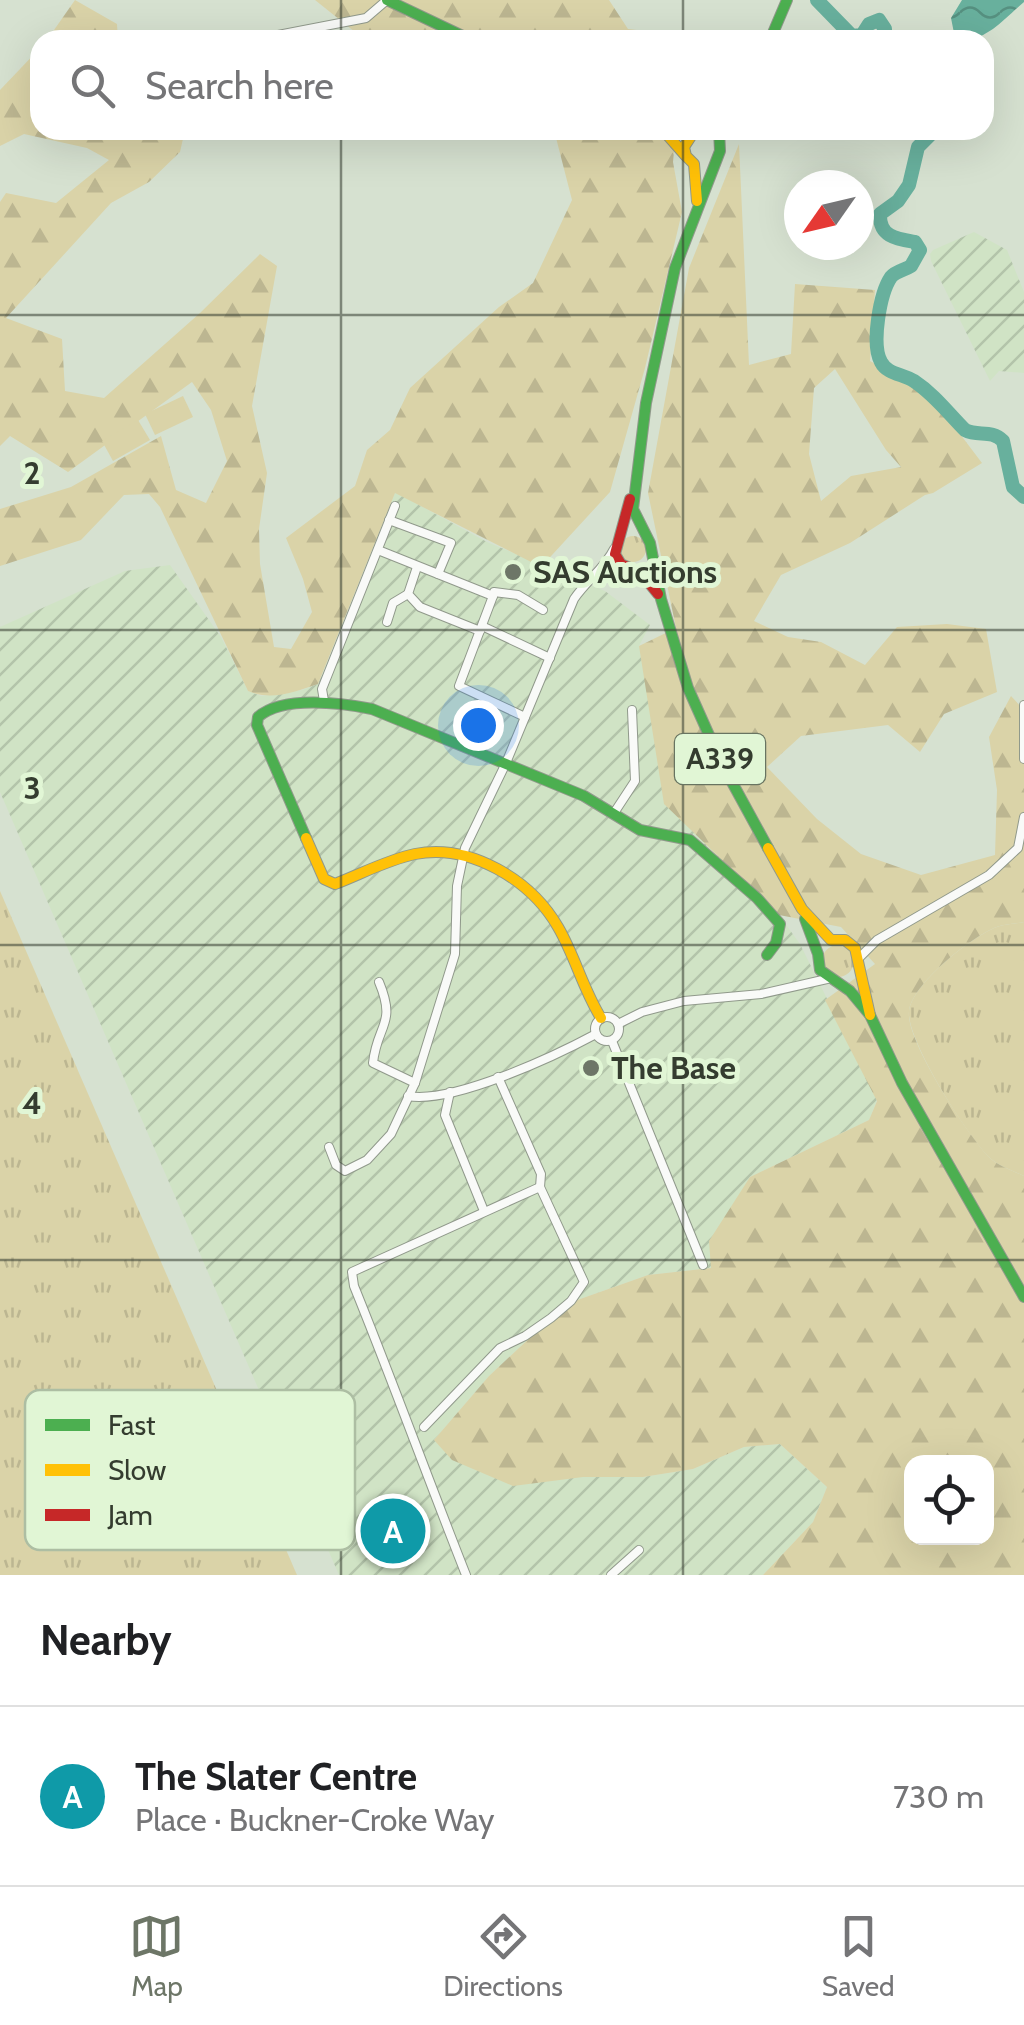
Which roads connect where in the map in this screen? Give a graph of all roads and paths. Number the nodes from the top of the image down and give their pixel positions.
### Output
1 (387, 0) edge
2 (787, 0) edge
3 (304, 30) edge
4 (451, 30) edge
5 (774, 30) edge
6 (673, 140) edge
7 (688, 140) edge
8 (719, 140) edge
9 (718, 156) junction
10 (691, 160) junction
11 (695, 215) junction
12 (633, 489) junction
13 (395, 506) dead end
14 (389, 520) junction
15 (643, 535) junction
16 (615, 546) junction
17 (651, 548) junction
18 (378, 550) junction
19 (417, 567) junction
20 (633, 569) junction
21 (438, 574) junction
22 (590, 578) junction
23 (408, 594) junction
24 (493, 596) junction
25 (660, 598) junction
26 (543, 610) dead end
27 (387, 622) dead end
28 (481, 629) junction
29 (550, 658) junction
30 (324, 701) junction
31 (1024, 705) edge
32 (632, 710) dead end
33 (525, 717) junction
34 (1024, 758) edge
35 (506, 763) junction
36 (614, 813) junction
37 (1024, 817) edge
38 (462, 857) junction
39 (802, 909) junction
40 (831, 940) junction
41 (876, 940) junction
42 (851, 944) junction
43 (768, 955) dead end
44 (818, 960) junction
45 (859, 962) junction
46 (834, 980) junction
47 (379, 982) dead end
48 (798, 984) junction
49 (870, 1015) junction
50 (601, 1018) junction
51 (618, 1024) junction
52 (596, 1034) junction
53 (612, 1040) junction
54 (498, 1077) junction
55 (414, 1083) junction
56 (450, 1092) junction
57 (408, 1096) junction
58 (329, 1147) dead end
59 (540, 1187) junction
60 (484, 1210) junction
61 (703, 1264) dead end
62 (1024, 1297) edge
63 (424, 1427) dead end
64 (640, 1550) dead end
65 (466, 1575) edge
66 (612, 1575) edge

1 - 3 street
1 - 4 main road
2 - 5 main road
6 - 10 main road
7 - 10 main road
8 - 9 main road
9 - 10 main road
9 - 11 main road
10 - 11 main road
11 - 12 main road
12 - 15 main road
12 - 16 main road
13 - 14 street
14 - 18 street
14 - 21 street
15 - 16 main road
15 - 17 main road
16 - 20 main road
16 - 22 street
17 - 20 main road
17 - 25 main road, A339
18 - 19 street
18 - 30 street
19 - 21 street
19 - 23 street
20 - 22 street
20 - 25 main road, A339
21 - 24 street
22 - 29 street
23 - 27 street
23 - 28 street
24 - 26 street
24 - 28 street
25 - 39 main road, A339
28 - 29 street
28 - 33 street
29 - 33 street
30 - 35 main road
30 - 38 main road
31 - 34 street
32 - 36 street
33 - 35 street
35 - 36 main road
35 - 38 street
36 - 43 main road
37 - 41 street
38 - 50 main road
38 - 55 street
39 - 40 main road, A339
39 - 44 main road, A339
40 - 42 main road
40 - 44 main road
41 - 42 street
41 - 45 street
42 - 45 main road
44 - 46 main road
44 - 48 street
45 - 46 main road
45 - 49 main road
46 - 48 street
46 - 49 main road
47 - 55 street
48 - 51 street
49 - 62 main road
50 - 51 street
50 - 52 street
51 - 53 street
52 - 53 street
52 - 54 street
53 - 61 street
54 - 56 street
54 - 59 street
55 - 57 street
56 - 57 street
56 - 60 street
57 - 58 street
59 - 60 street
59 - 63 street
60 - 65 street
64 - 66 street

